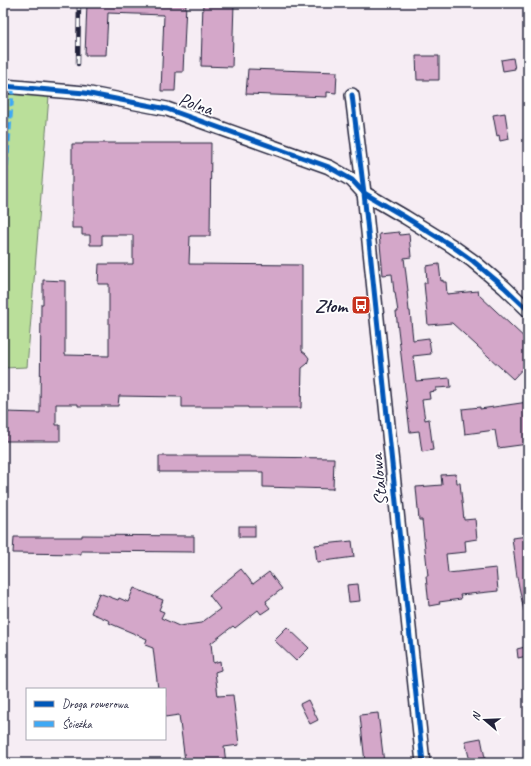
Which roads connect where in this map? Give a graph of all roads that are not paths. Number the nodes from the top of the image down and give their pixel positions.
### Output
1 (3, 86) edge
2 (352, 94) dead end
3 (364, 193) junction
4 (528, 310) edge
5 (423, 763) edge

1 - 3 street, Polna
2 - 3 street, Stalowa
3 - 4 street, Polna
3 - 5 street, Stalowa

